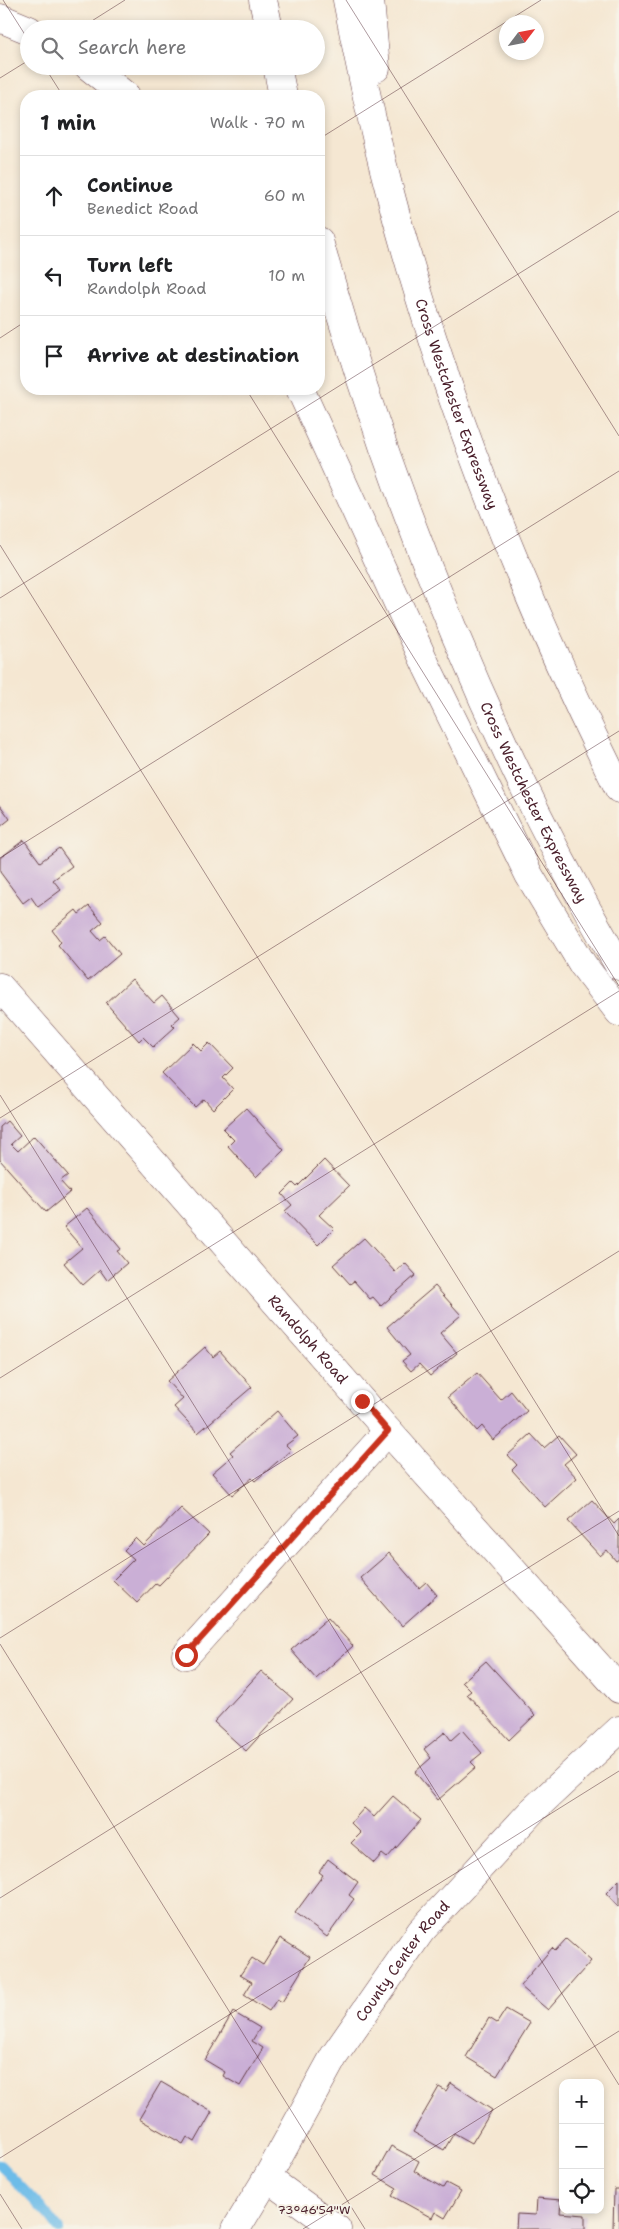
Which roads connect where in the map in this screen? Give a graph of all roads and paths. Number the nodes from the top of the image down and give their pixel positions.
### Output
1 (263, 0) edge
2 (347, 0) edge
3 (370, 0) edge
4 (0, 18) edge
5 (267, 20) edge
6 (20, 26) edge
7 (99, 75) edge
8 (278, 75) edge
9 (118, 90) edge
10 (282, 90) edge
11 (387, 184) junction
12 (325, 261) edge
13 (303, 395) edge
14 (619, 789) edge
15 (619, 966) edge
16 (0, 987) edge
17 (619, 1012) edge
18 (388, 1431) junction
19 (186, 1655) dead end
20 (619, 1689) edge
21 (619, 1730) edge
22 (267, 2178) junction
23 (236, 2229) edge
24 (337, 2229) edge

1 - 5 main road
2 - 11 main road, Cross Westchester Expressway
3 - 11 main road
4 - 6 main road
7 - 9 main road
8 - 10 main road
11 - 14 main road, Cross Westchester Expressway
12 - 15 main road, Cross Westchester Expressway
13 - 17 main road
16 - 18 main road, Randolph Road
18 - 19 main road
18 - 20 main road, Randolph Road
21 - 22 main road, County Center Road
22 - 23 main road, County Center Road
22 - 24 main road

